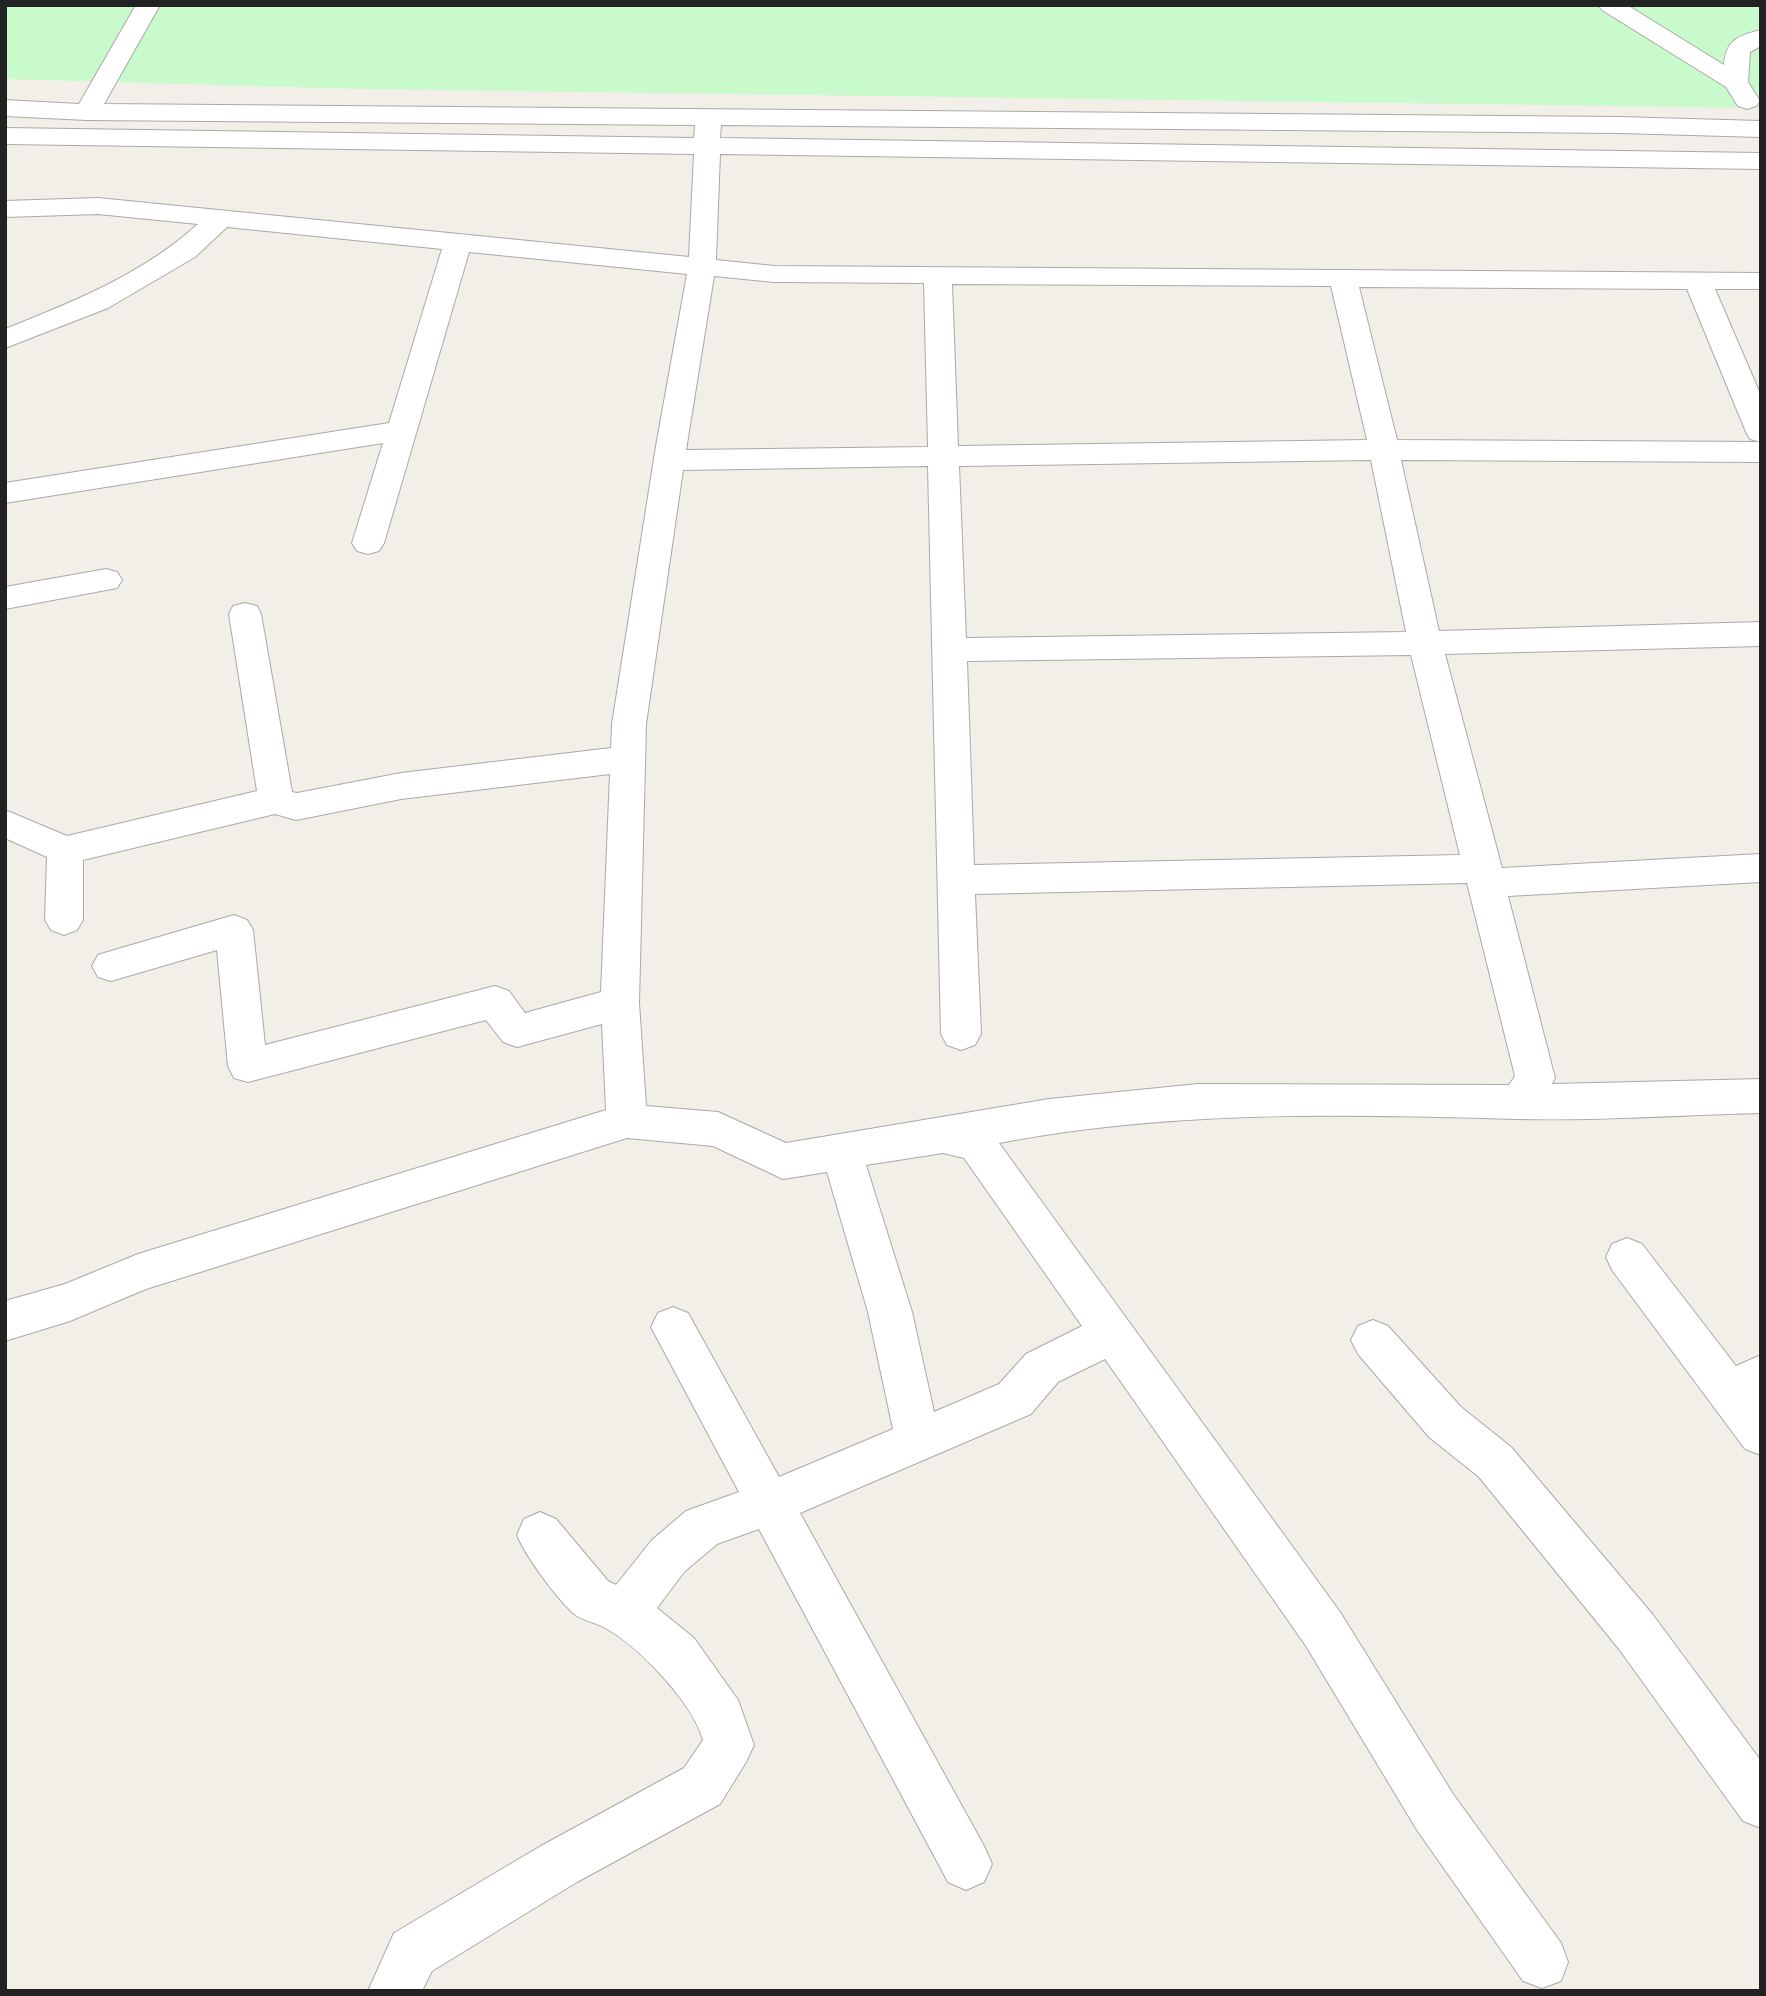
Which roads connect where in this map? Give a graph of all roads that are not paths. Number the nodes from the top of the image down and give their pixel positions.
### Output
1 (148, 5) edge
2 (1610, 5) edge
3 (1761, 37) edge
4 (1735, 82) junction
5 (5, 108) edge
6 (87, 112) junction
7 (1761, 124) edge
8 (1761, 129) edge
9 (707, 133) junction
10 (5, 136) edge
11 (1761, 161) edge
12 (5, 209) edge
13 (221, 218) junction
14 (458, 242) junction
15 (702, 267) junction
16 (938, 275) junction
17 (1343, 278) junction
18 (1698, 281) junction
19 (1761, 281) edge
20 (5, 339) edge
21 (403, 430) junction
22 (1761, 432) edge
23 (1384, 450) junction
24 (1761, 452) edge
25 (944, 457) junction
26 (669, 460) junction
27 (5, 493) edge
28 (368, 543) dead end
29 (106, 580) dead end
30 (5, 598) edge
31 (245, 614) dead end
32 (1761, 634) edge
33 (1424, 643) junction
34 (949, 650) junction
35 (627, 759) junction
36 (276, 800) junction
37 (5, 817) edge
38 (5, 823) edge
39 (65, 850) junction
40 (1761, 868) edge
41 (1486, 876) junction
42 (957, 880) junction
43 (64, 920) dead end
44 (111, 966) dead end
45 (620, 1003) junction
46 (961, 1034) dead end
47 (1519, 1102) junction
48 (1752, 1105) edge
49 (627, 1121) junction
50 (943, 1136) junction
51 (842, 1152) junction
52 (1627, 1257) dead end
53 (5, 1321) edge
54 (673, 1327) dead end
55 (1112, 1333) junction
56 (1373, 1340) dead end
57 (1745, 1384) edge
58 (1761, 1434) edge
59 (918, 1440) junction
60 (769, 1504) junction
61 (540, 1535) dead end
62 (624, 1612) junction
63 (1761, 1803) edge
64 (966, 1864) dead end
65 (1542, 1962) dead end
66 (394, 1991) edge

1 - 6 street
2 - 4 street
3 - 4 street
4 - 7 street
5 - 6 street
6 - 9 street
8 - 9 street
9 - 10 street
9 - 11 street
9 - 15 street
12 - 13 street
13 - 14 street
13 - 20 street
14 - 15 street
14 - 21 street
15 - 16 street
15 - 26 street
16 - 17 street
16 - 25 street
17 - 18 street
17 - 23 street
18 - 19 street
18 - 22 street
21 - 27 street
21 - 28 street
23 - 24 street
23 - 25 street
23 - 33 street
25 - 26 street
25 - 34 street
26 - 35 street
29 - 30 street
31 - 36 street
32 - 33 street
33 - 34 street
33 - 41 street
34 - 42 street
35 - 36 street
35 - 45 street
36 - 39 street
37 - 38 street
38 - 39 street
39 - 43 street
40 - 41 street
41 - 42 street
41 - 47 street
42 - 46 street
44 - 45 street
45 - 49 street
47 - 48 street
47 - 50 street
49 - 51 street
49 - 53 street
50 - 51 street
50 - 55 street
51 - 59 street
52 - 57 street
54 - 60 street
55 - 59 street
55 - 65 street
56 - 63 street
57 - 58 street
59 - 60 street
60 - 62 street
60 - 64 street
61 - 62 street
62 - 66 street

